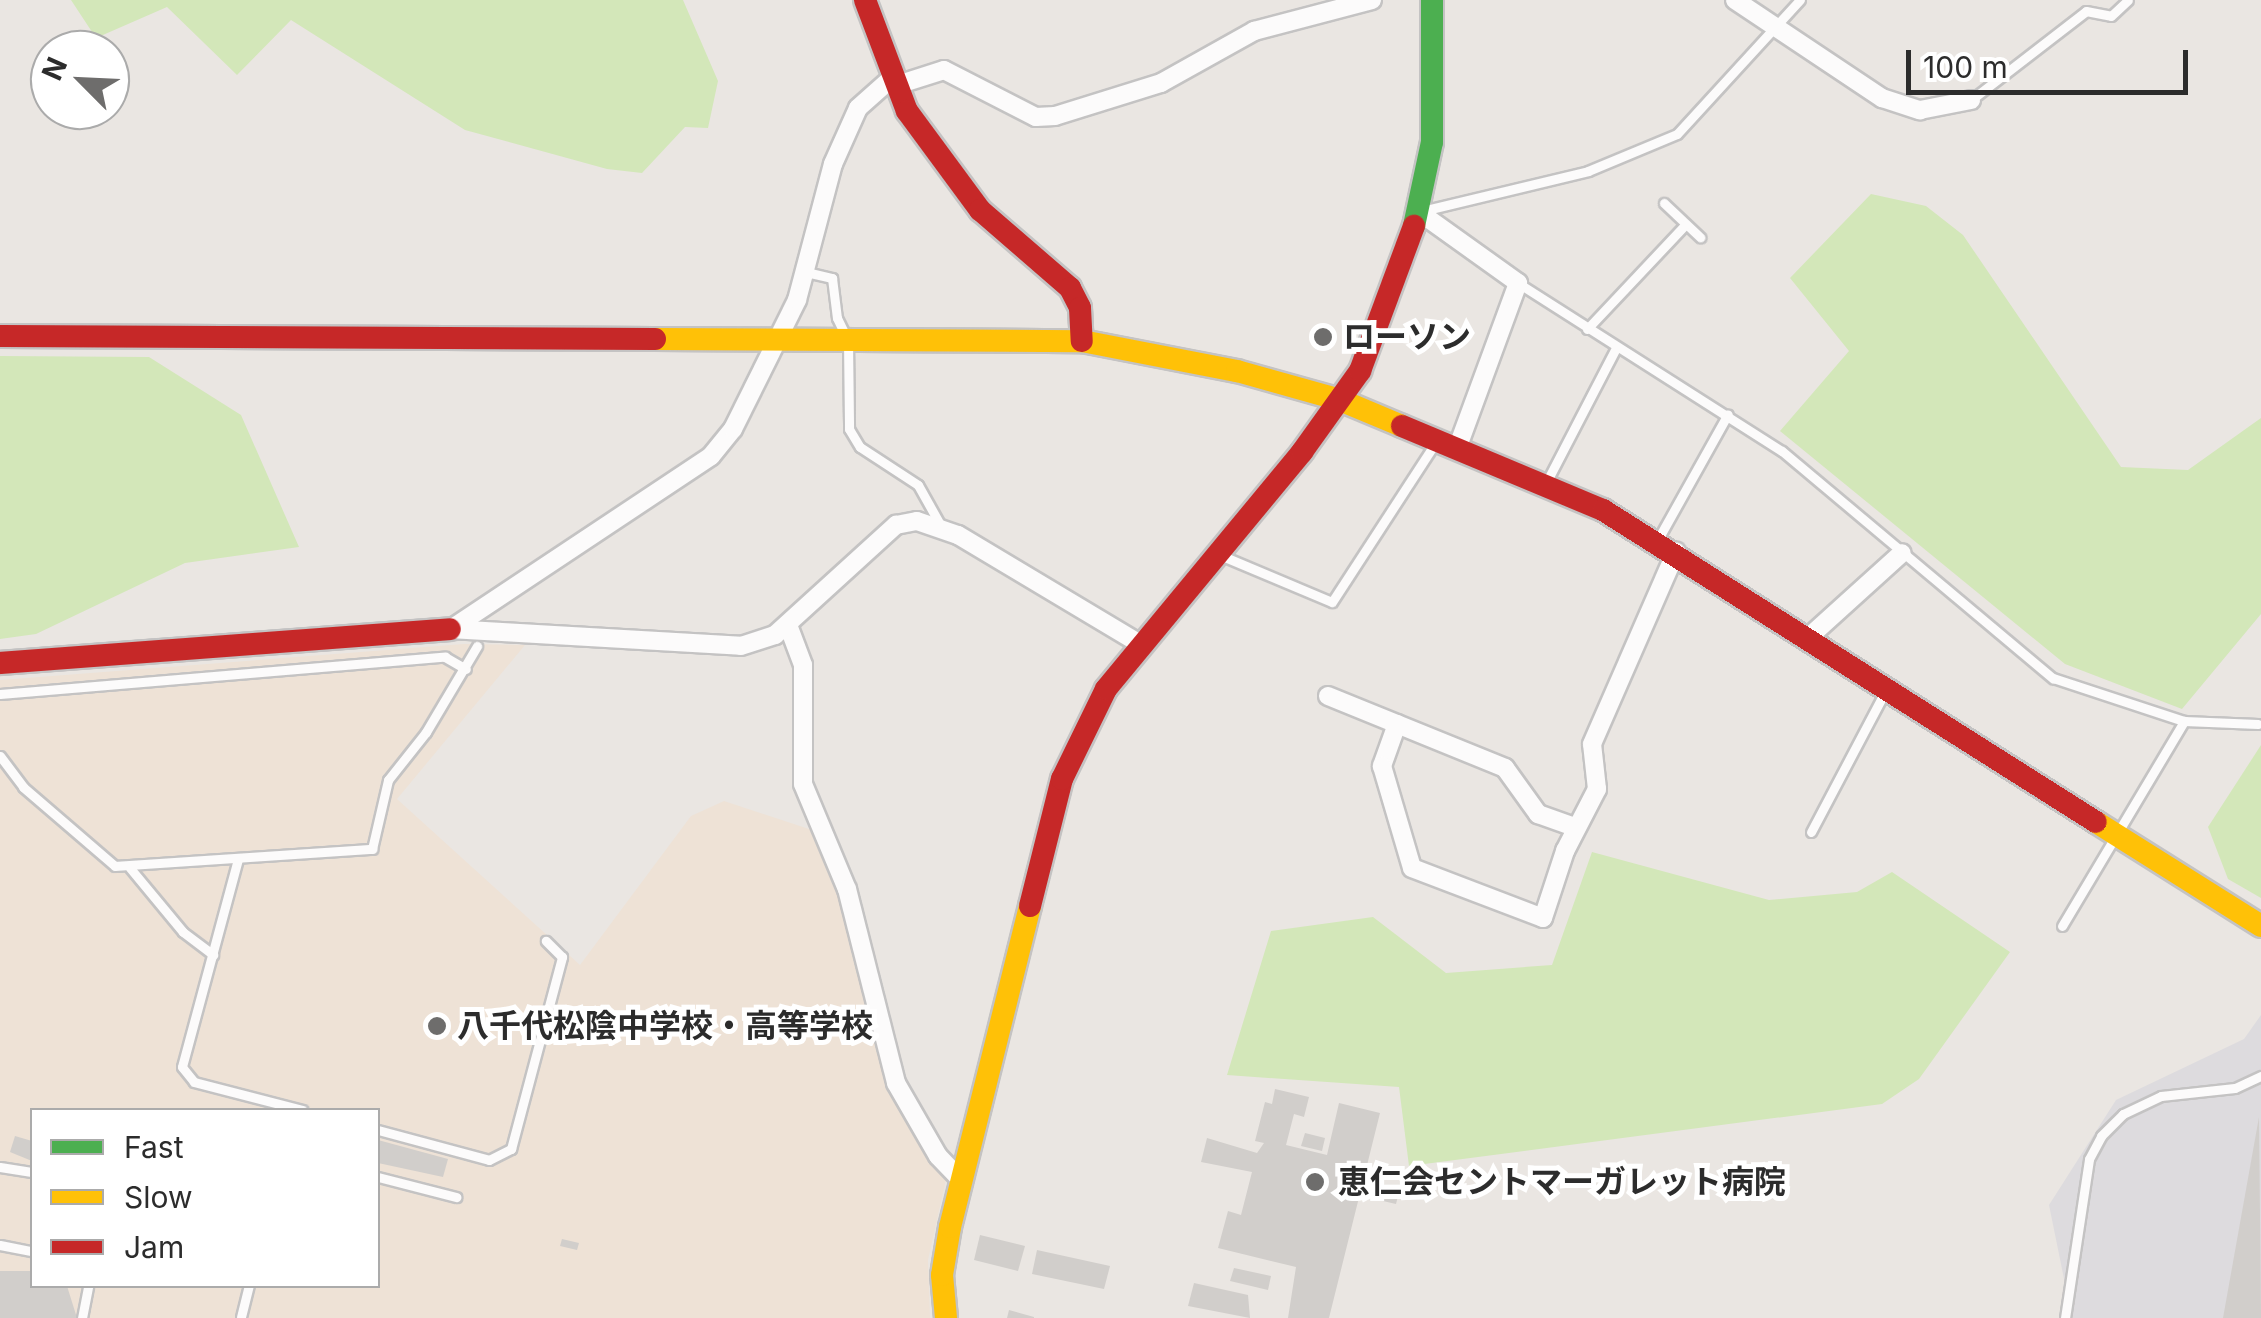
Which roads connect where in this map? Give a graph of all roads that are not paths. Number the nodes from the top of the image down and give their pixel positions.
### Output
1 (865, 0) edge
2 (1372, 0) edge
3 (1432, 0) edge
4 (1734, 0) edge
5 (1800, 0) edge
6 (2128, 0) edge
7 (1777, 28) junction
8 (895, 82) junction
9 (1972, 100) joint
10 (1664, 204) dead end
11 (1419, 212) junction
12 (1686, 224) junction
13 (1700, 237) dead end
14 (806, 272) junction
15 (1518, 283) junction
16 (1587, 329) junction
17 (0, 336) edge
18 (782, 340) junction
19 (848, 341) junction
20 (1082, 341) junction
21 (1615, 350) junction
22 (1340, 400) junction
23 (1728, 414) junction
24 (1447, 445) junction
25 (1546, 484) junction
26 (942, 528) junction
27 (1667, 546) junction
28 (1902, 553) junction
29 (1218, 554) junction
30 (788, 624) junction
31 (450, 629) junction
32 (1809, 637) junction
33 (1142, 645) junction
34 (478, 646) dead end
35 (0, 662) edge
36 (466, 669) junction
37 (1888, 688) junction
38 (0, 694) edge
39 (1328, 696) dead end
40 (2184, 721) junction
41 (1398, 724) junction
42 (2258, 724) dead end
43 (0, 756) edge
44 (1577, 828) junction
45 (1811, 832) dead end
46 (2117, 836) junction
47 (238, 859) junction
48 (130, 868) junction
49 (2062, 926) dead end
50 (2261, 926) edge
51 (546, 941) dead end
52 (212, 954) junction
53 (2261, 1076) edge
54 (292, 1108) edge
55 (380, 1131) edge
56 (0, 1167) edge
57 (30, 1172) edge
58 (380, 1177) edge
59 (962, 1181) junction
60 (456, 1197) dead end
61 (0, 1245) edge
62 (30, 1250) edge
63 (88, 1288) edge
64 (248, 1288) edge
65 (241, 1317) edge
66 (82, 1318) edge
67 (946, 1318) edge
68 (2066, 1318) edge

1 - 8 street
2 - 8 street
3 - 11 street
4 - 7 street
5 - 7 lane
6 - 9 lane
7 - 9 street
7 - 11 lane
8 - 14 street
8 - 20 street
10 - 12 lane
11 - 15 street
11 - 22 street
12 - 13 lane
12 - 16 lane
14 - 18 street
14 - 19 lane
15 - 16 lane
15 - 24 street
16 - 21 lane
17 - 18 street
18 - 19 street
18 - 31 street
19 - 20 street
19 - 26 lane
20 - 22 street
21 - 23 lane
21 - 25 lane
22 - 24 street
22 - 29 street
23 - 27 lane
23 - 28 lane
24 - 25 street
24 - 29 lane
25 - 27 street
26 - 30 street
26 - 33 street
27 - 32 street
27 - 44 street
28 - 32 street
28 - 40 lane
29 - 33 street
30 - 31 street
30 - 59 street
31 - 35 street
32 - 37 street
33 - 59 street
34 - 36 lane
36 - 38 lane
36 - 47 lane
37 - 45 lane
37 - 46 street
39 - 41 street
40 - 42 lane
40 - 46 lane
41 - 44 street
41 - 44 street
43 - 48 lane
46 - 49 lane
46 - 50 street
47 - 48 lane
47 - 52 lane
48 - 52 lane
51 - 55 lane
52 - 54 lane
53 - 68 lane
56 - 57 lane
58 - 60 lane
59 - 67 street
61 - 62 lane
63 - 66 lane
64 - 65 lane

